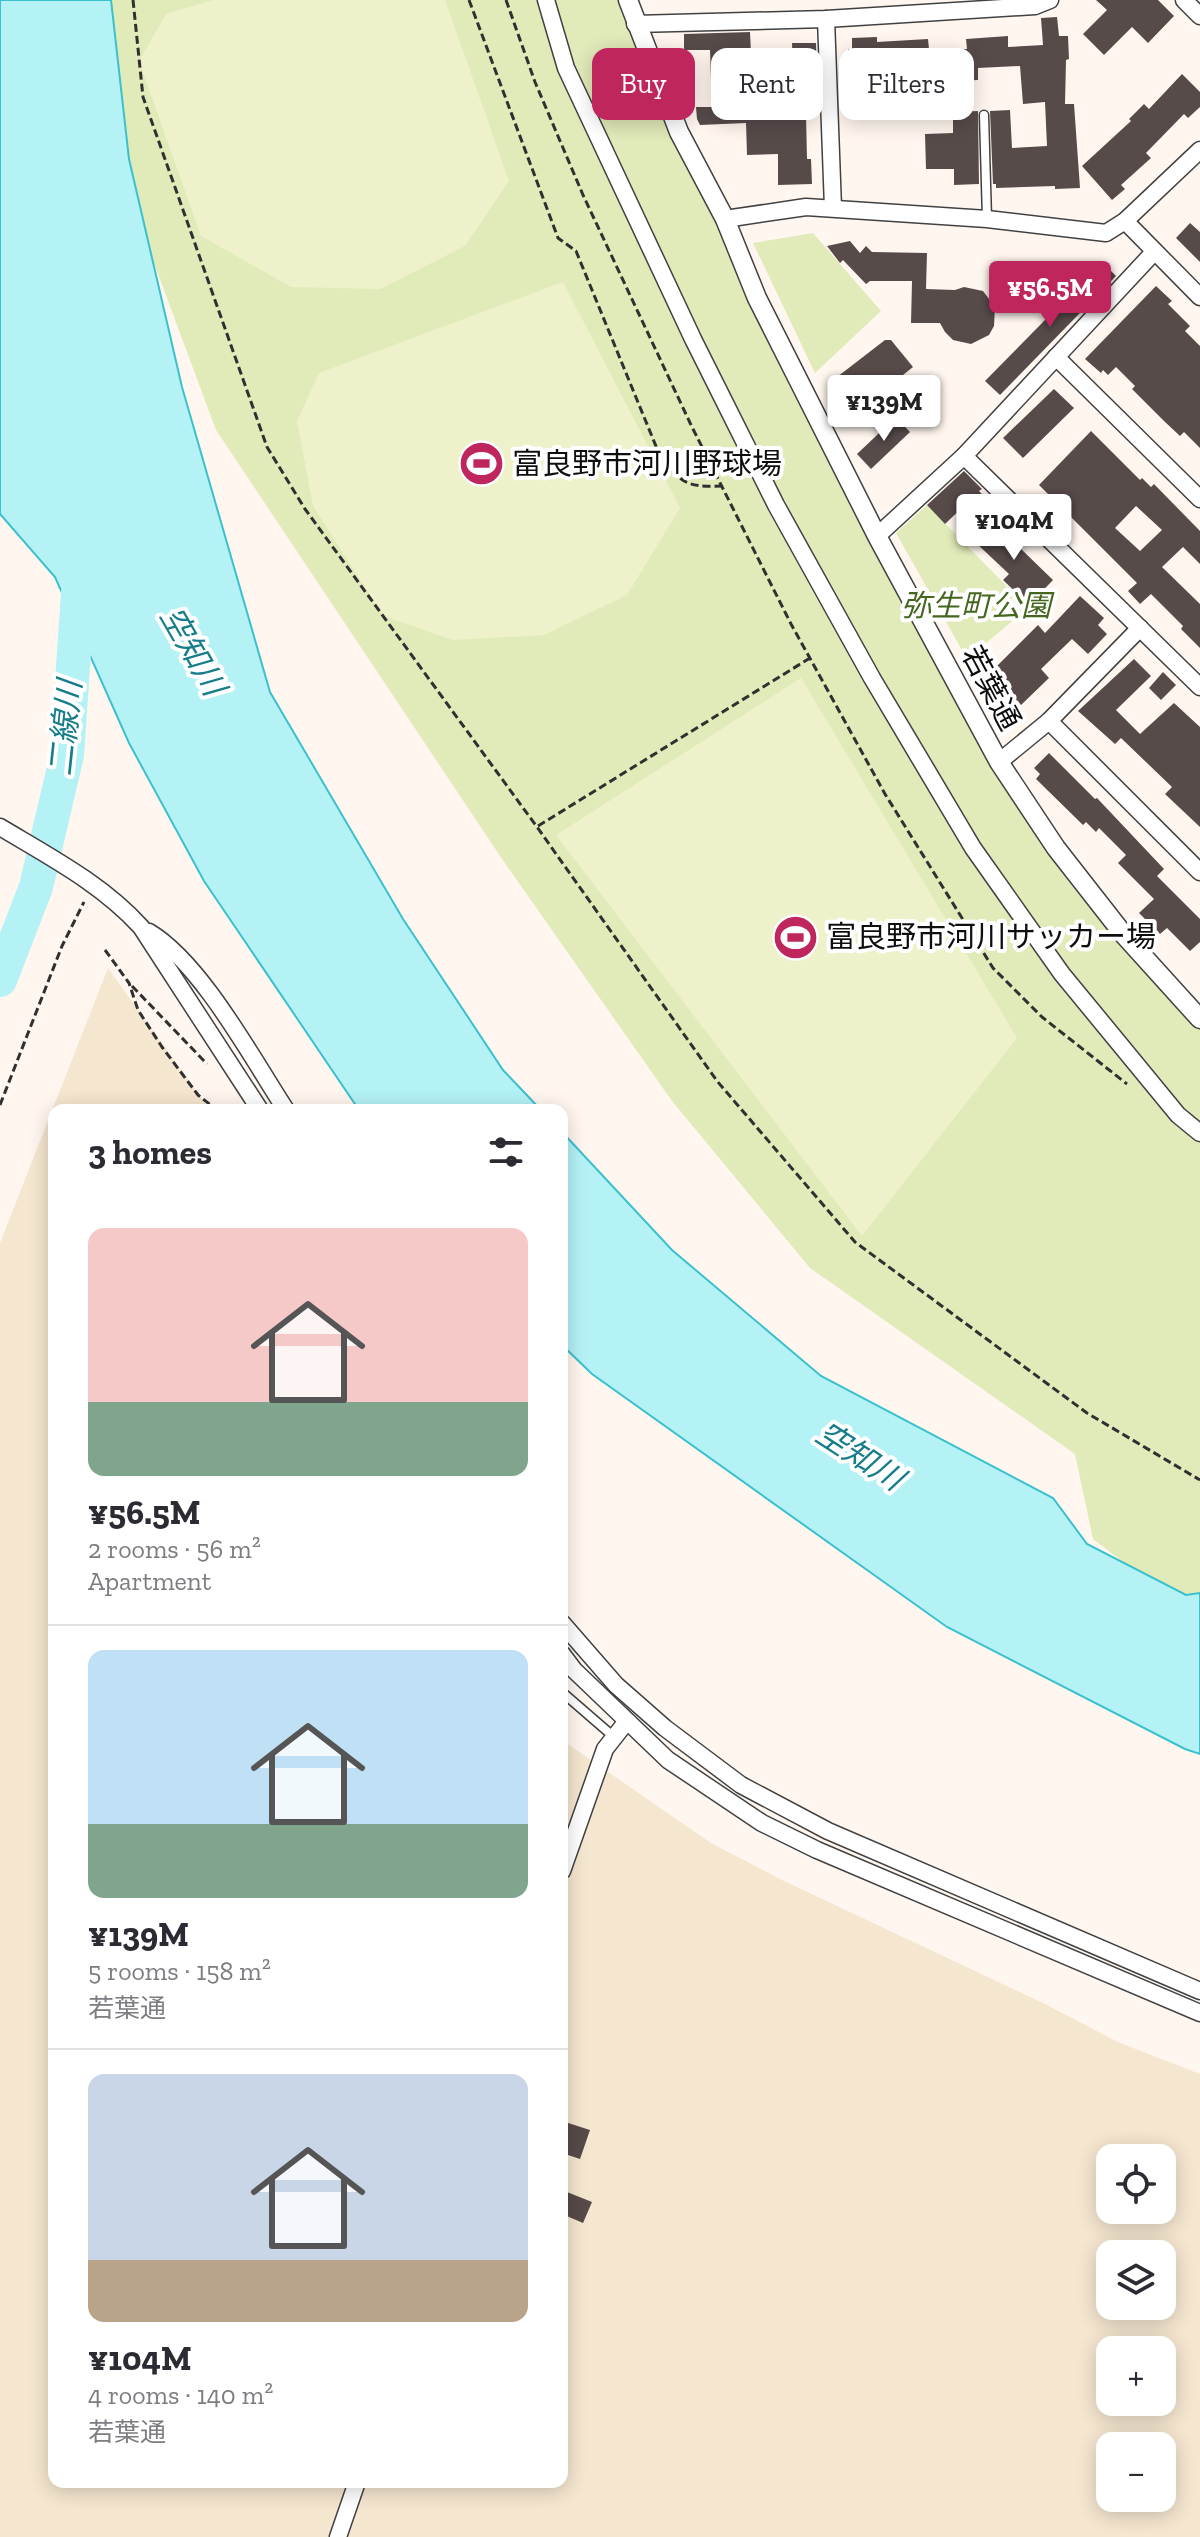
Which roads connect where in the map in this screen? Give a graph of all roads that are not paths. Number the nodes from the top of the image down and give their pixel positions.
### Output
1 (546, 0) edge
2 (628, 0) edge
3 (1050, 0) edge
4 (1184, 0) edge
5 (1016, 3) edge
6 (1200, 16) edge
7 (826, 19) junction
8 (635, 24) junction
9 (984, 115) dead end
10 (1200, 150) edge
11 (833, 208) junction
12 (725, 219) junction
13 (987, 219) junction
14 (1125, 221) junction
15 (1154, 252) junction
16 (1200, 297) edge
17 (1056, 357) junction
18 (964, 456) junction
19 (1200, 499) edge
20 (877, 536) junction
21 (1140, 628) junction
22 (1200, 687) edge
23 (1049, 721) junction
24 (999, 762) junction
25 (0, 827) edge
26 (1200, 872) edge
27 (141, 927) junction
28 (1196, 1008) edge
29 (256, 1104) edge
30 (282, 1104) edge
31 (1200, 1133) edge
32 (568, 1630) edge
33 (568, 1662) edge
34 (568, 1697) edge
35 (627, 1721) junction
36 (614, 1737) junction
37 (568, 1853) edge
38 (1200, 1991) edge
39 (1200, 2013) edge
40 (355, 2488) edge
41 (338, 2537) edge

1 - 31 street
2 - 8 street, 若葉通
3 - 5 street
4 - 6 street
5 - 7 street
7 - 8 street
7 - 11 street
8 - 12 street, 若葉通
9 - 13 lane
10 - 14 street
11 - 12 street
11 - 13 street
12 - 20 street, 若葉通
13 - 14 street
14 - 15 street
15 - 16 street
15 - 17 street
17 - 18 street
17 - 19 street
18 - 20 street
18 - 21 street
20 - 24 street, 若葉通
21 - 22 street
21 - 23 street
23 - 24 street
23 - 26 street
24 - 28 street, 若葉通
25 - 27 street
27 - 29 street
27 - 30 street
32 - 38 street
33 - 35 street
34 - 36 lane
35 - 36 street
35 - 39 street
36 - 37 street
40 - 41 street

